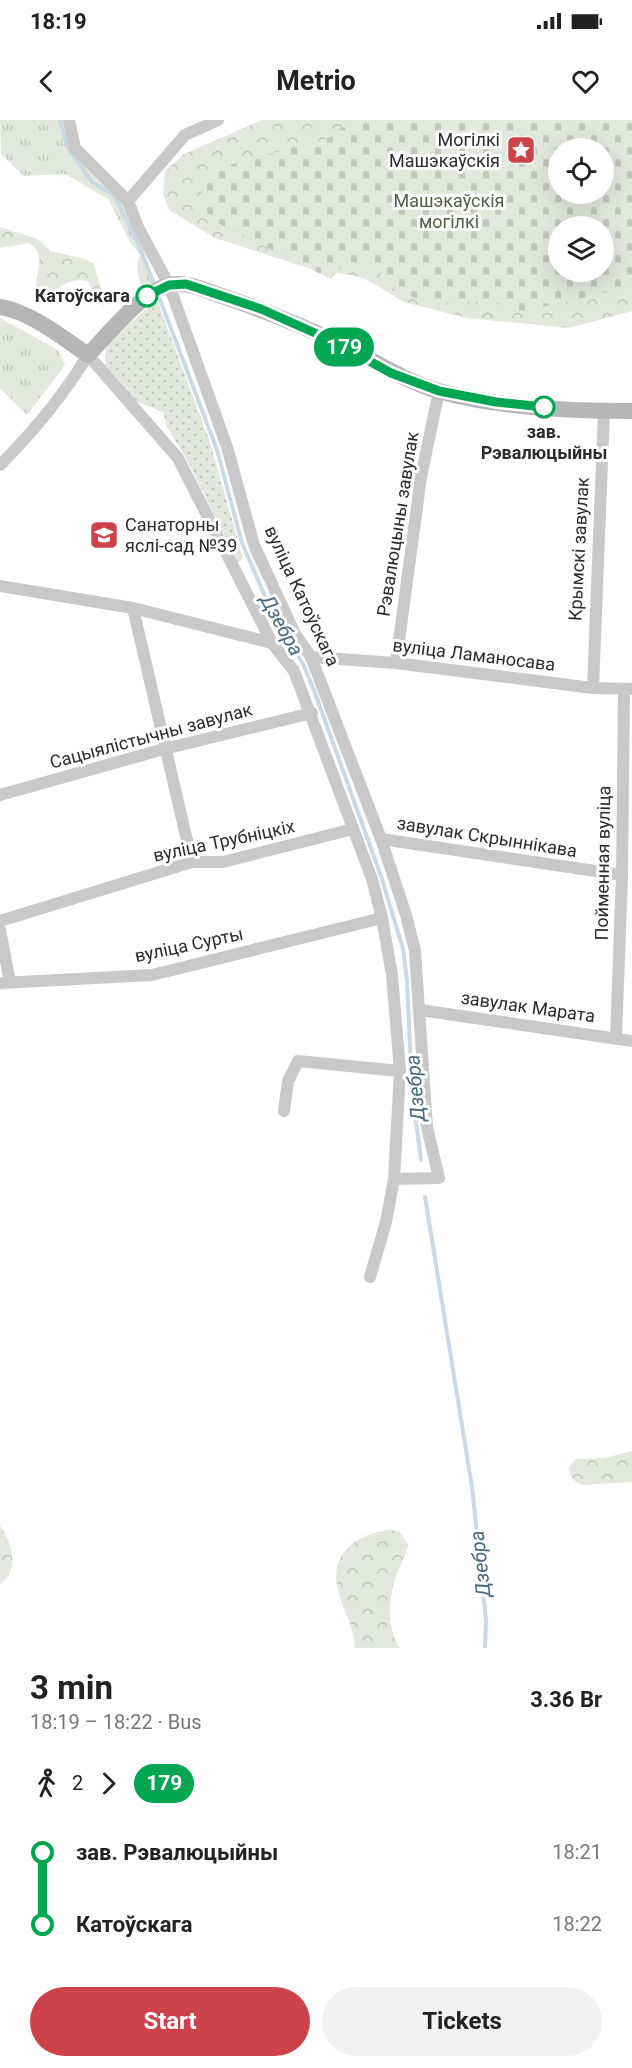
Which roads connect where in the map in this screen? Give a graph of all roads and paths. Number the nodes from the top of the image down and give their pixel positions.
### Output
1 (69, 120) edge
2 (218, 120) edge
3 (128, 201) junction
4 (166, 286) junction
5 (0, 307) edge
6 (88, 356) junction
7 (439, 391) junction
8 (604, 411) junction
9 (632, 411) edge
10 (0, 465) edge
11 (0, 586) edge
12 (133, 608) junction
13 (272, 643) junction
14 (311, 657) junction
15 (396, 663) junction
16 (593, 688) junction
17 (628, 690) edge
18 (312, 713) junction
19 (164, 749) junction
20 (0, 795) edge
21 (353, 829) junction
22 (381, 839) junction
23 (192, 862) junction
24 (622, 875) junction
25 (382, 918) junction
26 (0, 921) edge
27 (0, 930) edge
28 (5, 982) edge
29 (420, 1010) junction
30 (616, 1037) junction
31 (632, 1041) edge
32 (400, 1071) junction
33 (284, 1111) dead end
34 (394, 1179) junction
35 (370, 1277) dead end

1 - 3 street, вуліца Катоўскага
2 - 3 street
3 - 4 street, вуліца Катоўскага
4 - 6 street
4 - 7 street
4 - 14 street, вуліца Катоўскага
5 - 6 street
6 - 10 street
6 - 13 street
7 - 8 street
7 - 15 street, Рэвалюцыны завулак
8 - 9 street
8 - 16 street, Крымскі завулак
11 - 12 street
12 - 13 street
12 - 19 street
13 - 18 street
14 - 15 street, вуліца Ламаносава
14 - 22 street, вуліца Катоўскага
15 - 16 street, вуліца Ламаносава
16 - 17 street, вуліца Ламаносава
17 - 24 street, Пойменная вуліца
18 - 19 street, Сацыялістычны завулак
18 - 21 street
19 - 20 street, Сацыялістычны завулак
19 - 23 street
21 - 23 street, вуліца Трубніцкіх
21 - 25 street
22 - 24 street, завулак Скрыннікава
22 - 29 street, вуліца Катоўскага
23 - 26 street, вуліца Трубніцкіх
24 - 30 street, Пойменная вуліца
25 - 28 street, вуліца Сурты
25 - 32 street
27 - 28 street
29 - 30 street, завулак Марата
29 - 34 street, вуліца Катоўскага
30 - 31 street, завулак Марата
32 - 33 street
32 - 34 street
34 - 35 street

